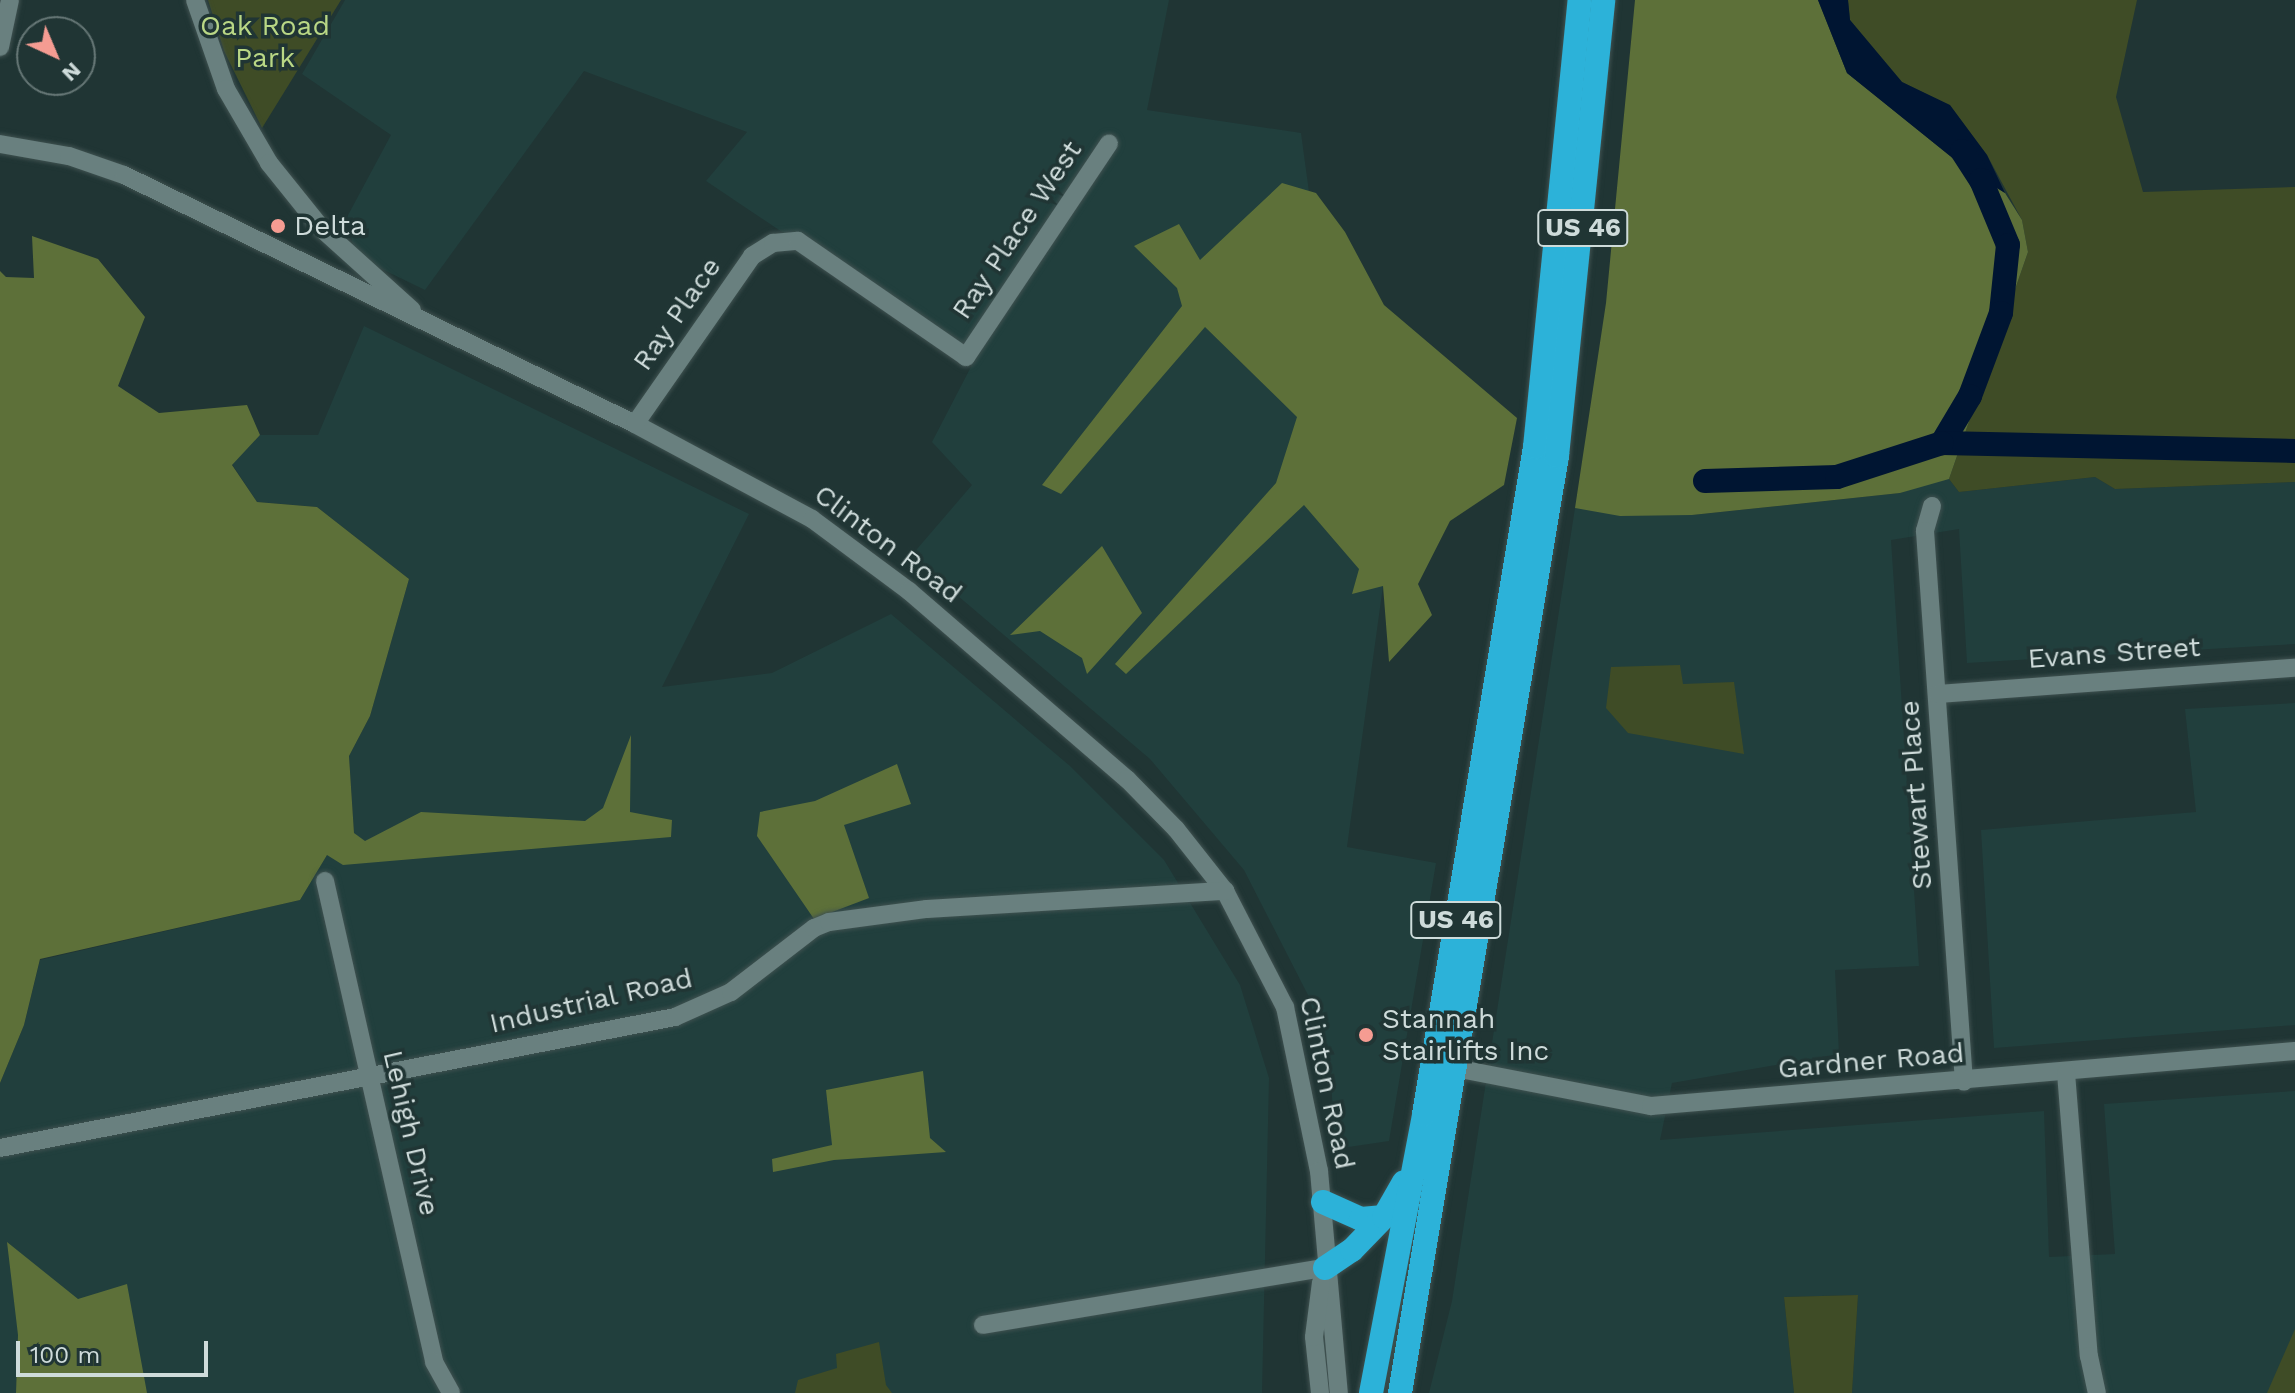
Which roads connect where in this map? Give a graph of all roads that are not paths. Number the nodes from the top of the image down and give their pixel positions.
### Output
1 (10, 0) edge
2 (195, 0) edge
3 (1580, 0) edge
4 (1603, 0) edge
5 (0, 47) edge
6 (1109, 143) dead end
7 (0, 144) edge
8 (322, 229) junction
9 (773, 243) joint
10 (318, 271) junction
11 (422, 321) junction
12 (635, 424) junction
13 (1932, 506) dead end
14 (2295, 668) edge
15 (1937, 694) junction
16 (325, 881) dead end
17 (1225, 891) junction
18 (2295, 1051) edge
19 (1455, 1068) junction
20 (2066, 1073) junction
21 (369, 1076) junction
22 (1964, 1082) junction
23 (1424, 1114) junction
24 (0, 1148) edge
25 (1323, 1202) junction
26 (1384, 1217) junction
27 (1325, 1268) junction
28 (983, 1325) dead end
29 (451, 1393) edge
30 (1320, 1393) edge
31 (1339, 1393) edge
32 (1371, 1393) edge
33 (1400, 1393) edge
34 (2097, 1393) edge

1 - 5 street
2 - 8 street
3 - 23 highway, US 46
4 - 19 highway, US 46
6 - 9 street, Ray Place West
7 - 10 street, Clinton Road
8 - 10 street
8 - 11 street
9 - 12 street, Ray Place
10 - 11 street, Clinton Road
11 - 12 street, Clinton Road
12 - 17 street, Clinton Road
13 - 15 street, Stewart Place
14 - 15 street, Evans Street
15 - 22 street, Stewart Place
16 - 21 street, Lehigh Drive
17 - 21 street, Industrial Road
17 - 25 street, Clinton Road
18 - 20 street, Gardner Road
19 - 22 street, Gardner Road
19 - 33 highway, US 46
20 - 22 street, Gardner Road
20 - 34 street
21 - 24 street, Industrial Road
21 - 29 street, Lehigh Drive
23 - 26 highway
23 - 32 highway, US 46
25 - 26 highway
25 - 27 street, Clinton Road
26 - 27 highway
27 - 28 street
27 - 30 street
27 - 31 street

